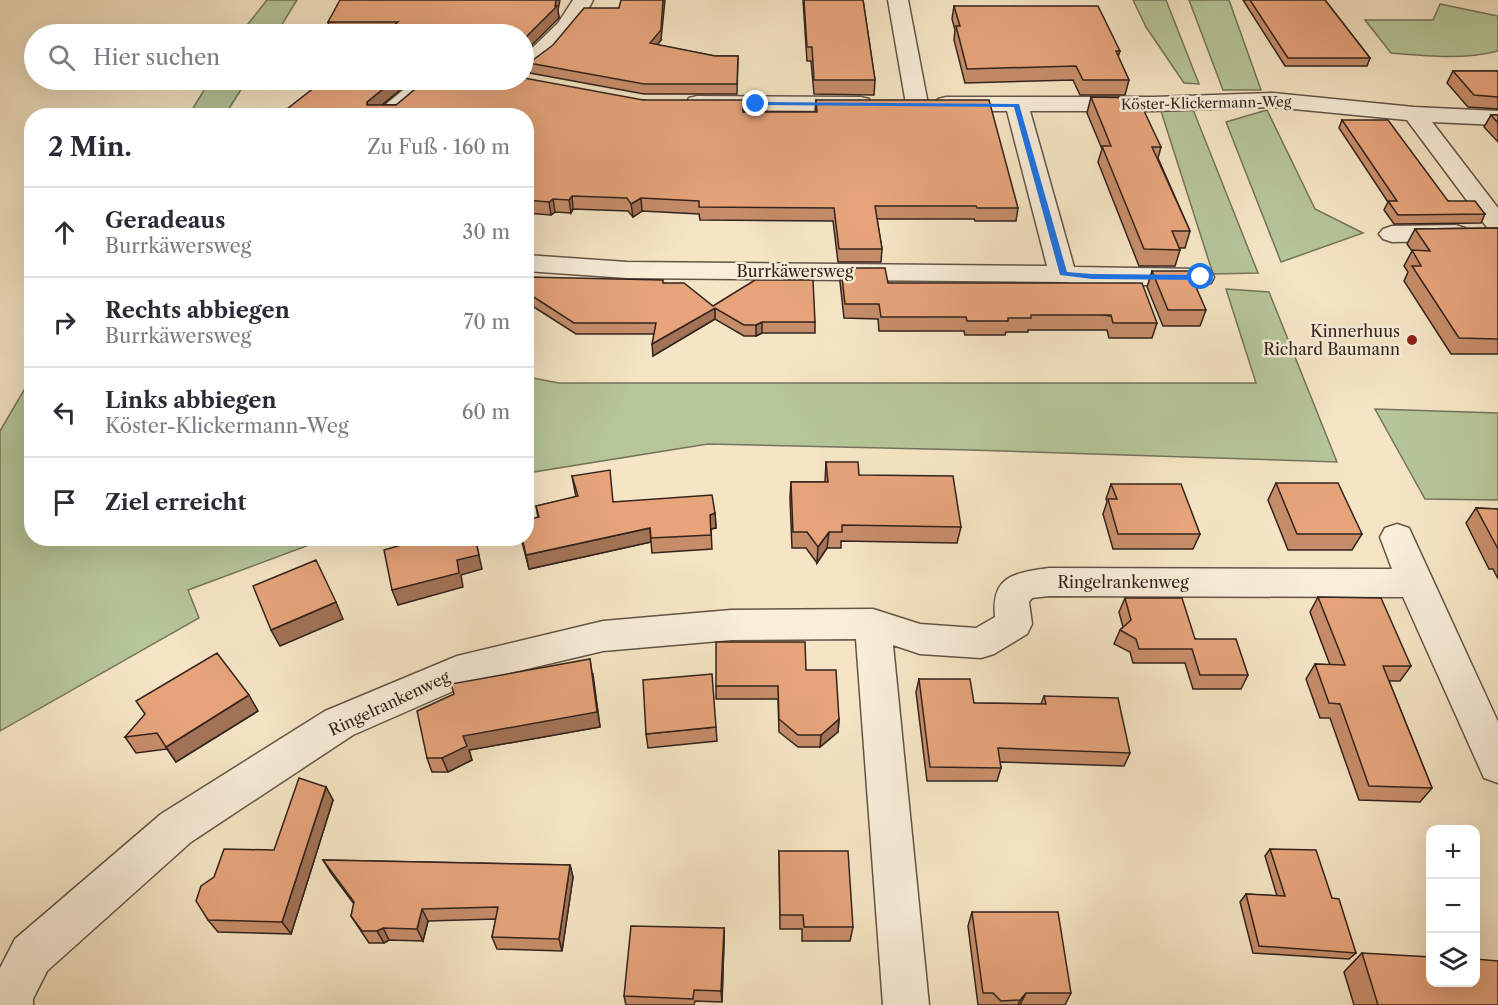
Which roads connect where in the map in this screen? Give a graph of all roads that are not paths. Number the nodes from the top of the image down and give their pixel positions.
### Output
1 (583, 0) edge
2 (898, 0) edge
3 (534, 57) edge
4 (534, 83) edge
5 (542, 84) edge
6 (416, 90) edge
7 (677, 103) edge
8 (917, 104) junction
9 (1017, 105) junction
10 (393, 108) edge
11 (1414, 114) junction
12 (1498, 118) edge
13 (1498, 225) edge
14 (1498, 233) edge
15 (1392, 234) dead end
16 (534, 263) edge
17 (1063, 274) junction
18 (1201, 277) dead end
19 (1397, 537) dead end
20 (1415, 583) junction
21 (873, 624) junction
22 (1498, 765) edge
23 (10, 1005) edge
24 (906, 1005) edge

1 - 3 street
2 - 8 street
4 - 5 street
6 - 10 street
7 - 8 street, Köster-Klickermann-Weg
8 - 9 street, Köster-Klickermann-Weg
9 - 11 street, Köster-Klickermann-Weg
9 - 17 street
11 - 12 street, Köster-Klickermann-Weg
11 - 13 street
14 - 15 street
16 - 17 street, Burrkäwersweg
17 - 18 street, Burrkäwersweg
19 - 20 street
20 - 21 street, Ringelrankenweg
20 - 22 street
21 - 23 street, Ringelrankenweg
21 - 24 street

